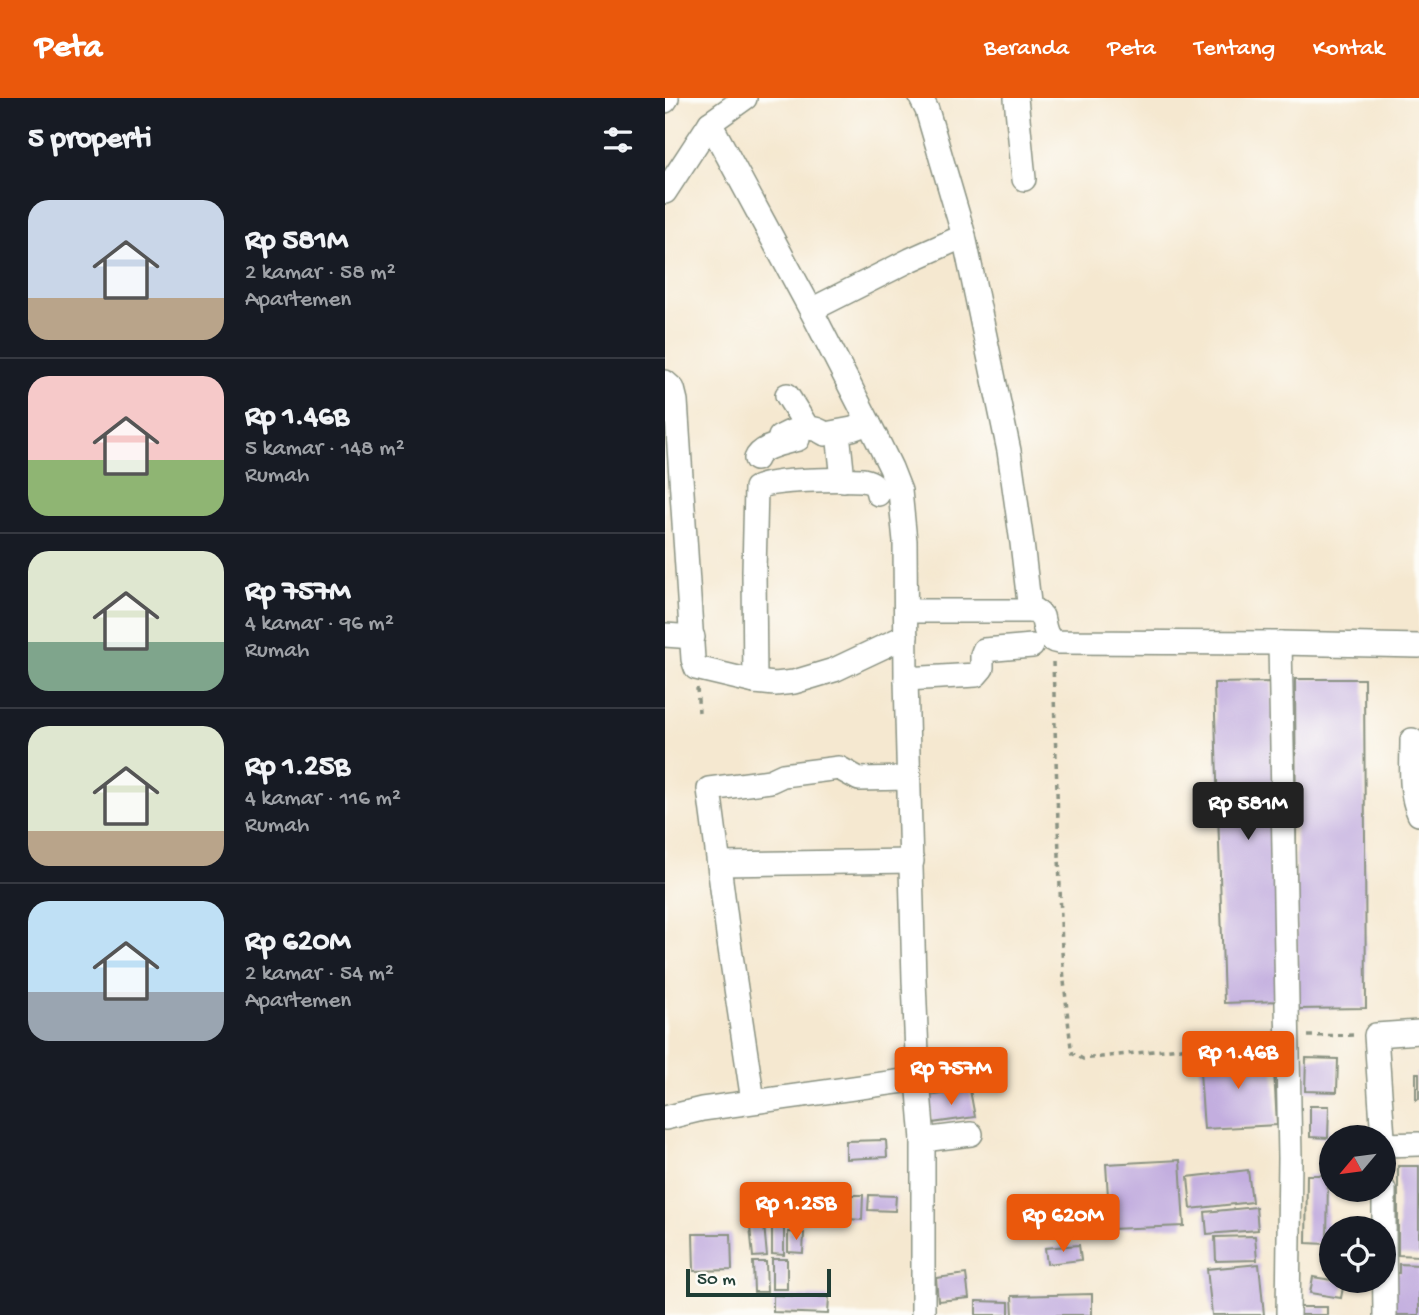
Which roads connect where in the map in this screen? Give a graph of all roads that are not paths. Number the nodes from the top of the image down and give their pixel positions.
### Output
1 (745, 98) edge
2 (921, 98) edge
3 (1016, 98) edge
4 (710, 123) junction
5 (1024, 179) dead end
6 (665, 192) edge
7 (964, 236) junction
8 (811, 310) junction
9 (665, 382) edge
10 (787, 395) dead end
11 (869, 423) junction
12 (823, 431) junction
13 (780, 437) dead end
14 (756, 459) dead end
15 (843, 480) junction
16 (878, 494) dead end
17 (907, 611) junction
18 (1030, 611) junction
19 (665, 635) edge
20 (906, 636) junction
21 (692, 637) junction
22 (1280, 643) junction
23 (1043, 644) junction
24 (1419, 646) edge
25 (907, 679) junction
26 (755, 682) junction
27 (1412, 740) dead end
28 (909, 778) junction
29 (1419, 814) edge
30 (912, 861) junction
31 (720, 864) junction
32 (1419, 1032) edge
33 (918, 1079) junction
34 (753, 1101) junction
35 (665, 1118) edge
36 (1382, 1125) edge
37 (971, 1134) dead end
38 (923, 1140) junction
39 (1397, 1144) edge
40 (1419, 1144) edge
41 (1385, 1293) edge
42 (923, 1315) edge
43 (1289, 1315) edge
44 (1385, 1315) edge

1 - 4 street
2 - 7 street
3 - 5 street
4 - 6 street
4 - 8 street
7 - 8 street
7 - 18 street
8 - 11 street
9 - 21 street
10 - 12 street
11 - 12 street
11 - 17 street
12 - 13 street
12 - 14 street
12 - 15 street
15 - 16 street
15 - 26 street
17 - 18 street
17 - 20 street
18 - 23 street
19 - 21 street
20 - 25 street
20 - 26 street
21 - 26 street
22 - 23 street
22 - 24 street
22 - 43 street
23 - 25 street
25 - 28 street
27 - 29 street
28 - 30 street
28 - 31 street
30 - 31 street
30 - 33 street
31 - 34 street
32 - 36 street
33 - 34 street
33 - 38 street
34 - 35 street
37 - 38 street
38 - 42 street
39 - 40 street
41 - 44 street

